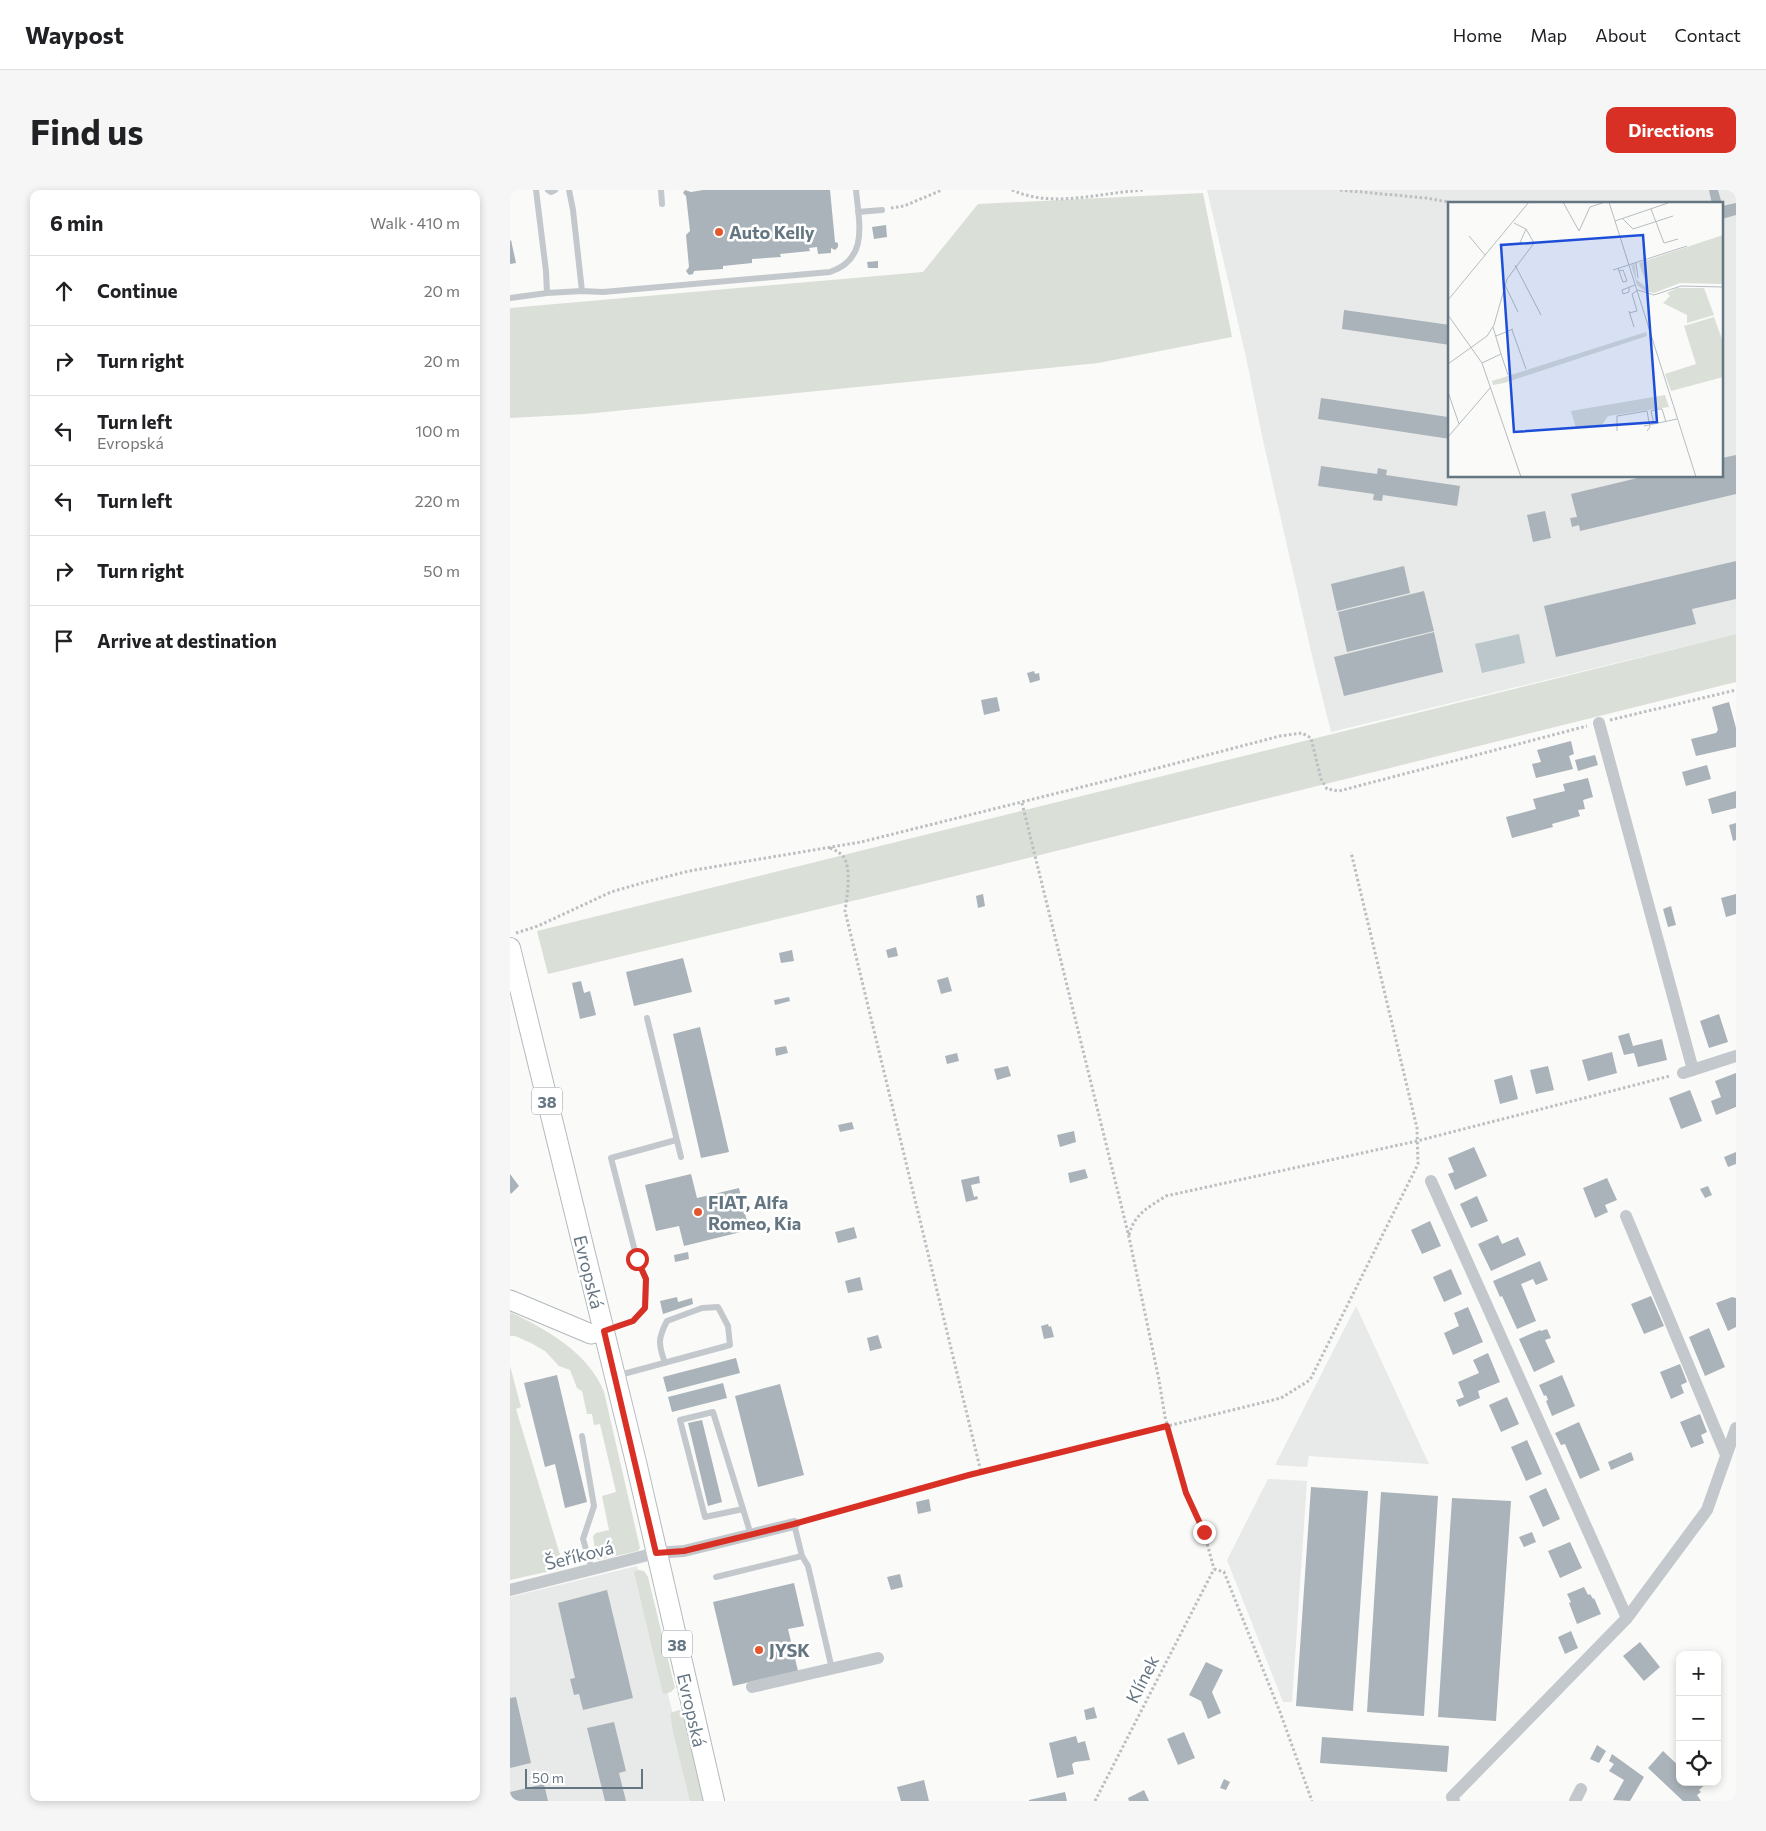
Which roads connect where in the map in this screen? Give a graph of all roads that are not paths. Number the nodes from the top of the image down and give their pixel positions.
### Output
1 (536, 190) edge
2 (548, 190) edge
3 (555, 190) edge
4 (569, 190) edge
5 (661, 190) edge
6 (856, 190) edge
7 (662, 204) dead end
8 (882, 210) road end
9 (858, 212) junction
10 (582, 291) junction
11 (547, 293) junction
12 (510, 298) edge
13 (1599, 723) road end
14 (510, 948) edge
15 (647, 1018) dead end
16 (1736, 1056) edge
17 (676, 1140) junction
18 (681, 1157) dead end
19 (1431, 1181) dead end
20 (1626, 1216) dead end
21 (510, 1300) edge
22 (604, 1331) junction
23 (665, 1363) junction
24 (615, 1376) junction
25 (1736, 1428) edge
26 (582, 1436) dead end
27 (1726, 1455) junction
28 (743, 1509) junction
29 (794, 1524) joint
30 (751, 1535) junction
31 (656, 1553) junction
32 (802, 1556) junction
33 (592, 1570) junction
34 (716, 1577) dead end
35 (510, 1590) edge
36 (1627, 1618) junction
37 (878, 1658) dead end
38 (832, 1668) junction
39 (752, 1687) dead end
40 (714, 1801) edge
41 (1454, 1801) edge

1 - 11 lane
2 - 3 lane
4 - 10 lane
5 - 7 lane
6 - 9 lane
8 - 9 lane
9 - 10 lane
10 - 11 lane
11 - 12 lane
13 - 16 street
14 - 22 main road, Evropská / 38
15 - 17 lane
17 - 18 lane
17 - 22 lane
19 - 36 street
20 - 27 street
21 - 22 street
22 - 24 main road, Evropská / 38
23 - 23 lane
23 - 24 lane
24 - 31 main road, Evropská / 38
25 - 27 street
26 - 33 lane
27 - 36 street
28 - 28 lane
28 - 30 lane
29 - 30 street, Šeříková
29 - 32 lane
30 - 31 street, Šeříková
31 - 33 street, Šeříková
31 - 40 main road, Evropská / 38
32 - 34 lane
32 - 38 lane
33 - 35 street, Šeříková
36 - 41 street
37 - 38 street
38 - 39 street

